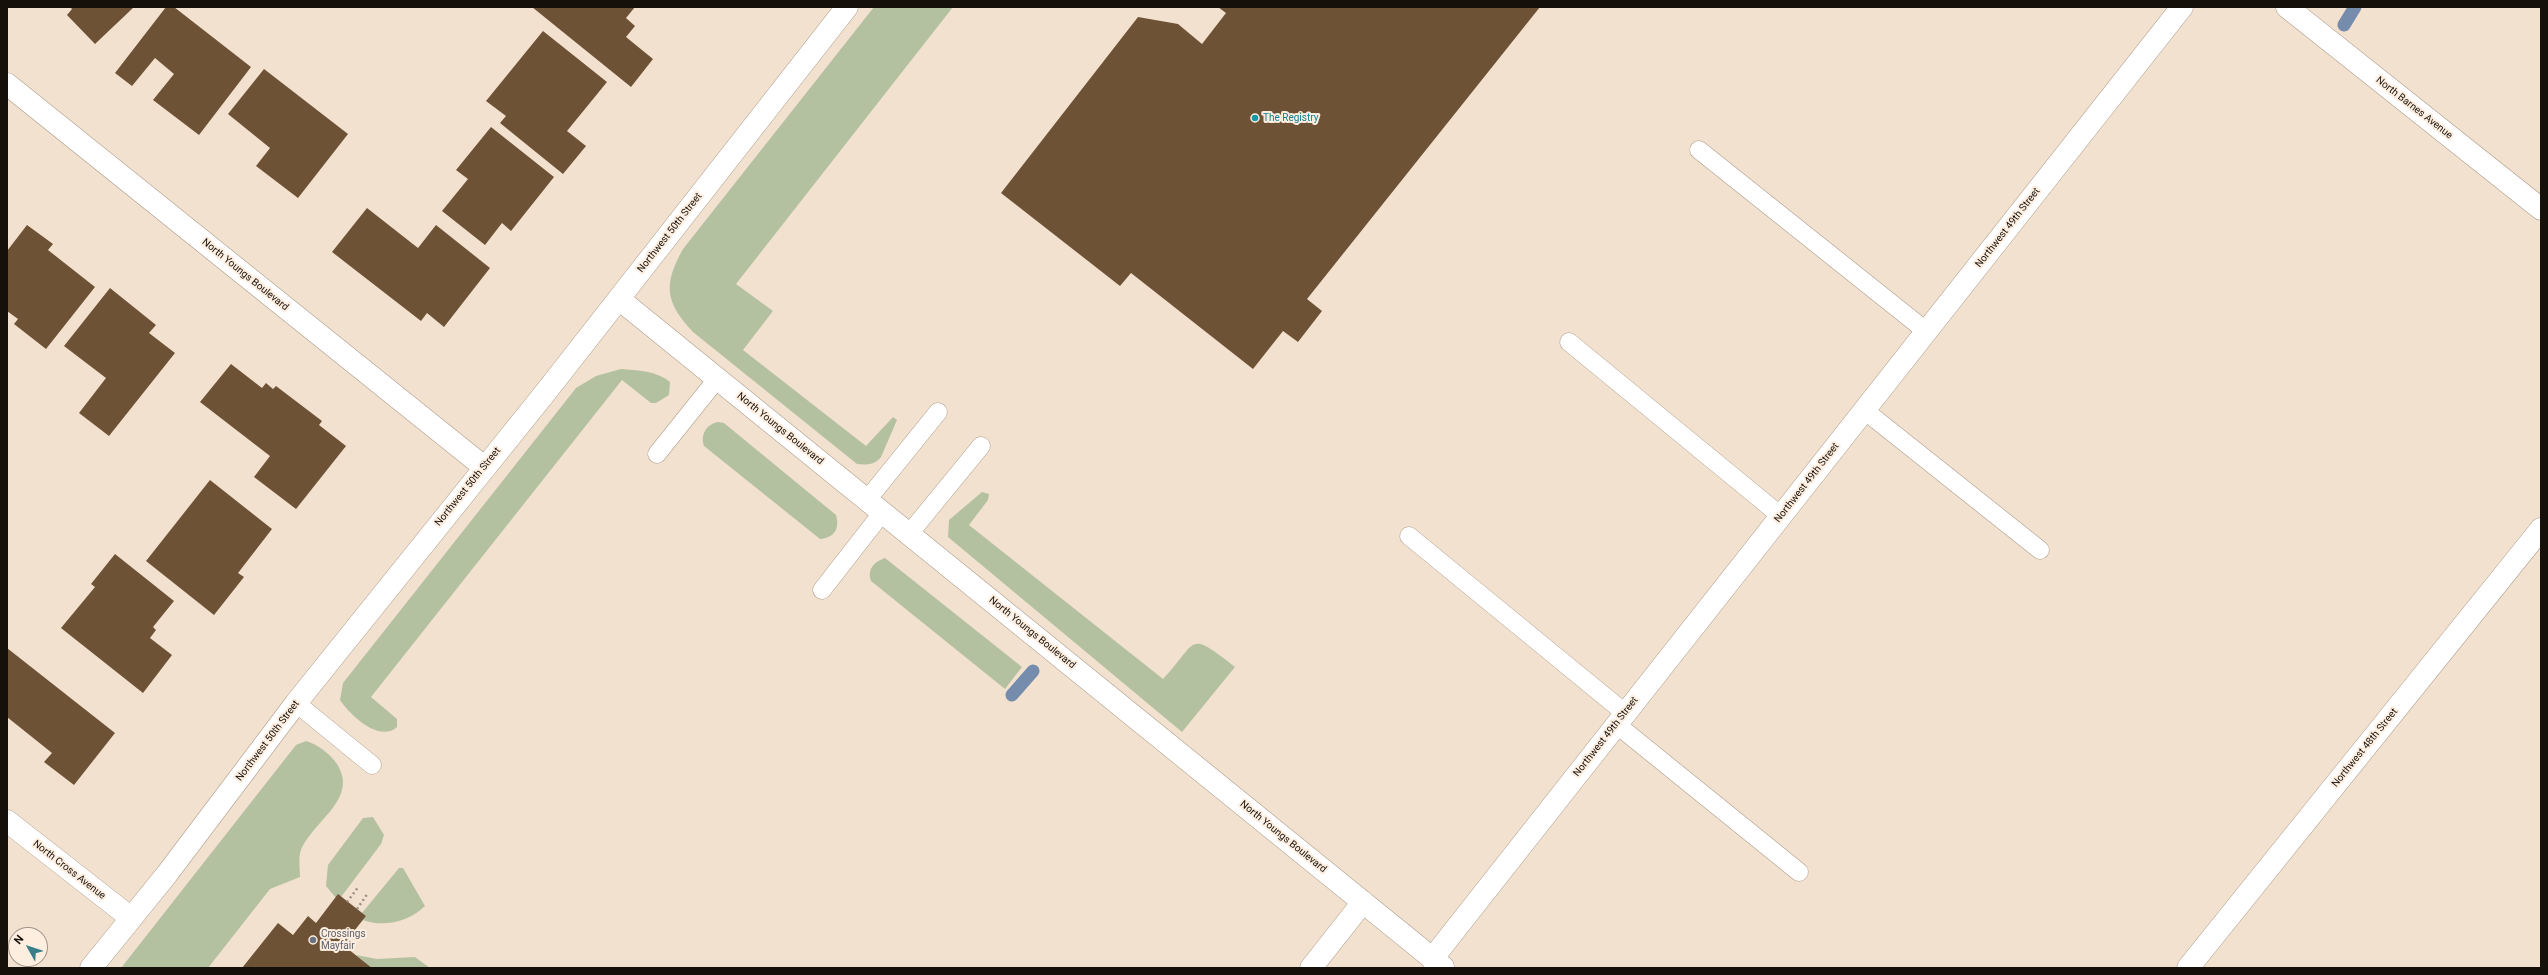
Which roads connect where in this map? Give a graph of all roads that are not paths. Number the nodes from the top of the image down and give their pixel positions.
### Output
1 (847, 7) edge
2 (2182, 7) edge
3 (2287, 7) edge
4 (7, 84) edge
5 (1699, 150) dead end
6 (2541, 209) edge
7 (619, 299) junction
8 (1926, 331) junction
9 (1569, 342) dead end
10 (718, 379) junction
11 (1864, 410) junction
12 (938, 412) dead end
13 (981, 446) dead end
14 (656, 454) dead end
15 (484, 467) junction
16 (875, 506) junction
17 (1781, 516) junction
18 (2541, 529) edge
19 (909, 534) junction
20 (1408, 536) dead end
21 (2040, 550) dead end
22 (822, 590) dead end
23 (296, 703) junction
24 (1621, 719) junction
25 (372, 765) dead end
26 (7, 821) edge
27 (1799, 872) dead end
28 (1363, 902) junction
29 (131, 918) junction
30 (1438, 963) edge
31 (91, 968) edge
32 (1311, 968) edge
33 (2188, 968) edge

1 - 7 street, Northwest 50th Street
2 - 8 street, Northwest 49th Street
3 - 6 street, North Barnes Avenue
4 - 15 street, North Youngs Boulevard
5 - 8 lane
7 - 10 street, North Youngs Boulevard
7 - 15 street, Northwest 50th Street
8 - 11 street, Northwest 49th Street
9 - 17 lane
10 - 14 lane
10 - 16 street, North Youngs Boulevard
11 - 17 street, Northwest 49th Street
11 - 21 lane
12 - 16 lane
13 - 19 lane
15 - 23 street, Northwest 50th Street
16 - 19 street, North Youngs Boulevard
16 - 22 lane
17 - 24 street, Northwest 49th Street
18 - 33 street, Northwest 48th Street
19 - 28 street, North Youngs Boulevard
20 - 24 lane
23 - 25 lane
23 - 29 street, Northwest 50th Street
24 - 27 lane
24 - 30 street, Northwest 49th Street
26 - 29 street, North Cross Avenue
28 - 30 street, North Youngs Boulevard
28 - 32 street
29 - 31 street, Northwest 50th Street

